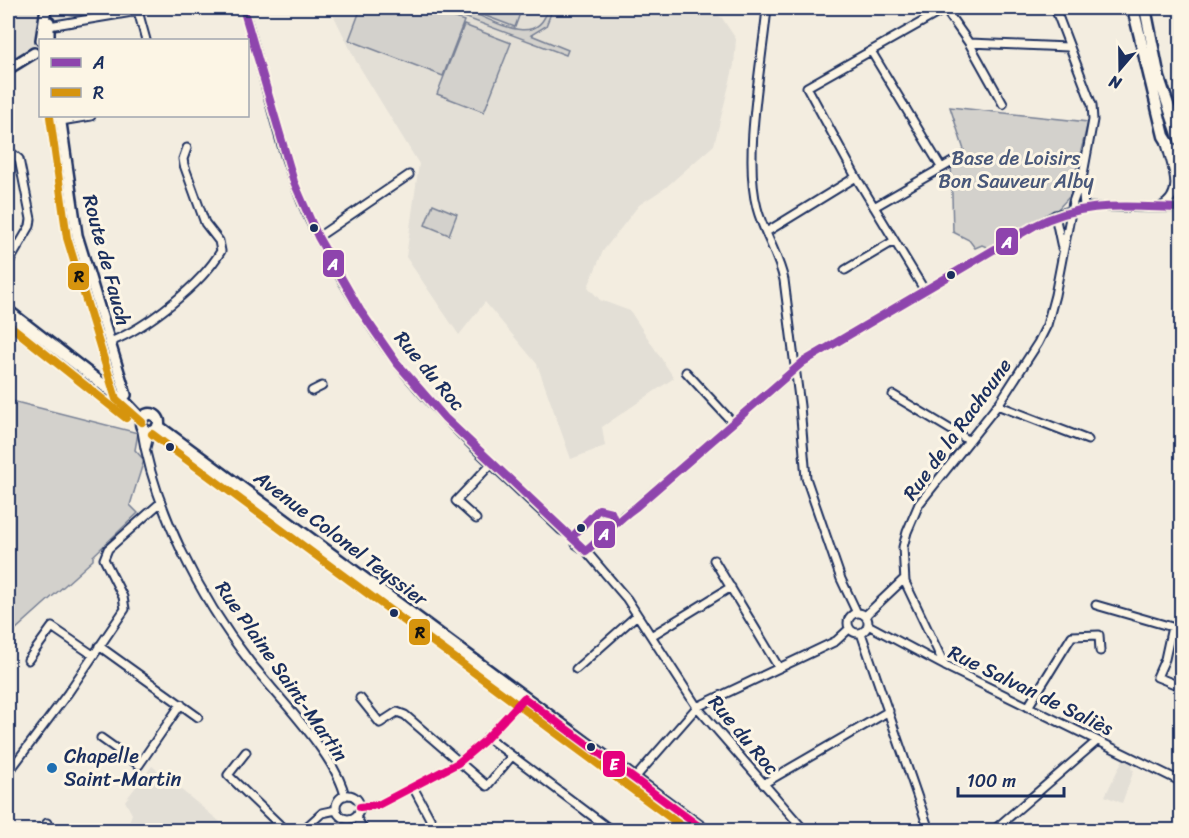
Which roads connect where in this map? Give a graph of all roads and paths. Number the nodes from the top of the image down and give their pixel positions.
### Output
1 (48, 8) edge
2 (243, 8) edge
3 (767, 8) edge
4 (1054, 8) edge
5 (1133, 8) edge
6 (1144, 8) edge
7 (49, 26) junction
8 (42, 39) edge
9 (49, 39) edge
10 (146, 39) edge
11 (969, 44) junction
12 (1068, 47) junction
13 (871, 51) junction
14 (37, 56) edge
15 (8, 69) edge
16 (1003, 104) dead end
17 (76, 117) edge
18 (60, 118) edge
19 (1164, 136) junction
20 (1182, 146) edge
21 (187, 148) dead end
22 (8, 150) edge
23 (952, 162) dead end
24 (1182, 165) edge
25 (941, 167) junction
26 (1083, 174) junction
27 (408, 175) dead end
28 (856, 177) junction
29 (874, 207) junction
30 (1084, 207) junction
31 (1159, 207) junction
32 (1182, 208) edge
33 (1072, 209) junction
34 (1055, 215) junction
35 (768, 231) junction
36 (318, 237) junction
37 (894, 241) junction
38 (1062, 249) junction
39 (8, 264) edge
40 (845, 270) dead end
41 (925, 291) junction
42 (8, 311) edge
43 (110, 342) junction
44 (795, 368) junction
45 (686, 372) dead end
46 (322, 386) dead end
47 (109, 390) junction
48 (312, 391) dead end
49 (126, 395) junction
50 (893, 395) dead end
51 (997, 405) junction
52 (733, 423) junction
53 (148, 424) junction
54 (968, 440) junction
55 (1088, 440) dead end
56 (146, 450) junction
57 (491, 464) junction
58 (160, 503) junction
59 (476, 519) dead end
60 (615, 522) junction
61 (573, 536) junction
62 (586, 551) junction
63 (714, 560) dead end
64 (904, 579) junction
65 (731, 586) junction
66 (1096, 605) dead end
67 (861, 614) junction
68 (637, 615) junction
69 (868, 625) junction
70 (849, 629) junction
71 (861, 633) junction
72 (651, 636) junction
73 (99, 646) junction
74 (1100, 651) dead end
75 (93, 655) junction
76 (28, 660) dead end
77 (945, 666) junction
78 (779, 668) junction
79 (576, 669) dead end
80 (1182, 687) edge
81 (360, 698) dead end
82 (524, 698) junction
83 (182, 704) junction
84 (697, 707) junction
85 (1028, 707) junction
86 (889, 711) junction
87 (198, 717) dead end
88 (488, 737) junction
89 (101, 738) dead end
90 (1097, 741) junction
91 (246, 752) dead end
92 (512, 756) junction
93 (458, 763) junction
94 (8, 773) edge
95 (634, 779) junction
96 (1182, 782) edge
97 (763, 784) junction
98 (413, 787) junction
99 (345, 796) junction
100 (360, 807) junction
101 (336, 810) junction
102 (356, 817) junction
103 (47, 823) dead end
104 (362, 829) edge
105 (41, 831) edge
106 (285, 831) edge
107 (303, 831) edge
108 (436, 831) edge
109 (611, 831) edge
110 (704, 831) edge
111 (804, 831) edge
112 (929, 831) edge
113 (994, 831) edge

1 - 7 street
1 - 8 street
2 - 36 street, Rue du Roc
3 - 35 street
4 - 12 street, Rue de la Rachoune
5 - 19 main road
6 - 20 main road
7 - 9 street
7 - 10 street
11 - 12 street
11 - 13 street
11 - 16 street
12 - 26 street, Rue de la Rachoune
13 - 25 street
13 - 28 street
14 - 15 street
17 - 18 street
18 - 43 street, Route de Fauch
19 - 24 main road
19 - 31 street
21 - 43 street, Route de Fauch
22 - 39 street
23 - 25 street
25 - 29 street
26 - 30 street
26 - 33 street, Rue de la Rachoune
27 - 36 street
28 - 29 street
28 - 35 street
29 - 37 street
30 - 31 street
30 - 33 street
31 - 32 street
33 - 34 street
33 - 38 street, Rue de la Rachoune
34 - 38 street, Rue de la Rachoune
34 - 41 street
35 - 44 street
36 - 57 street, Rue du Roc
37 - 40 street
37 - 41 street
38 - 51 street, Rue de la Rachoune
41 - 44 street
42 - 47 main road, Avenue Colonel Teyssier
43 - 49 street, Route de Fauch
44 - 52 street
44 - 67 street
45 - 52 street
46 - 48 street
47 - 49 main road, Avenue Colonel Teyssier
47 - 53 main road, Avenue Colonel Teyssier
49 - 53 main road, Avenue Colonel Teyssier
50 - 54 street
51 - 54 street, Rue de la Rachoune
51 - 55 street
52 - 60 street
53 - 56 street
53 - 56 street, Rue Plaine Saint-Martin
53 - 82 main road, Avenue Colonel Teyssier
54 - 64 street, Rue de la Rachoune
56 - 58 street, Rue Plaine Saint-Martin
57 - 59 street
57 - 61 street, Rue du Roc
58 - 73 street
58 - 99 street, Rue Plaine Saint-Martin
60 - 61 street
60 - 62 street
61 - 62 street, Rue du Roc
62 - 68 street, Rue du Roc
63 - 65 street
64 - 67 street
64 - 77 street
65 - 72 street
65 - 78 street
66 - 80 street
67 - 69 street
67 - 70 street
68 - 72 street, Rue du Roc
68 - 79 street
69 - 71 street
69 - 77 street, Rue Salvan de Saliès
70 - 71 street
70 - 78 street
71 - 86 street
72 - 84 street, Rue du Roc
73 - 75 street
73 - 83 street
74 - 85 street
75 - 76 street
75 - 94 street
77 - 85 street, Rue Salvan de Saliès
78 - 84 street
81 - 93 street
82 - 88 street
82 - 95 main road, Avenue Colonel Teyssier
83 - 87 street
83 - 89 street
84 - 95 street
84 - 97 street, Rue du Roc
85 - 90 street, Rue Salvan de Saliès
86 - 97 street
86 - 112 street
88 - 92 street
88 - 93 street
90 - 96 street, Rue Salvan de Saliès
90 - 113 street
91 - 106 street
92 - 93 street
92 - 109 street
93 - 98 street
95 - 110 main road, Avenue Colonel Teyssier
97 - 111 street, Rue du Roc
98 - 100 street
98 - 108 street
99 - 100 street, Rue Plaine Saint-Martin
99 - 101 street
100 - 102 street
101 - 102 street
101 - 107 street
102 - 104 street
103 - 105 street

